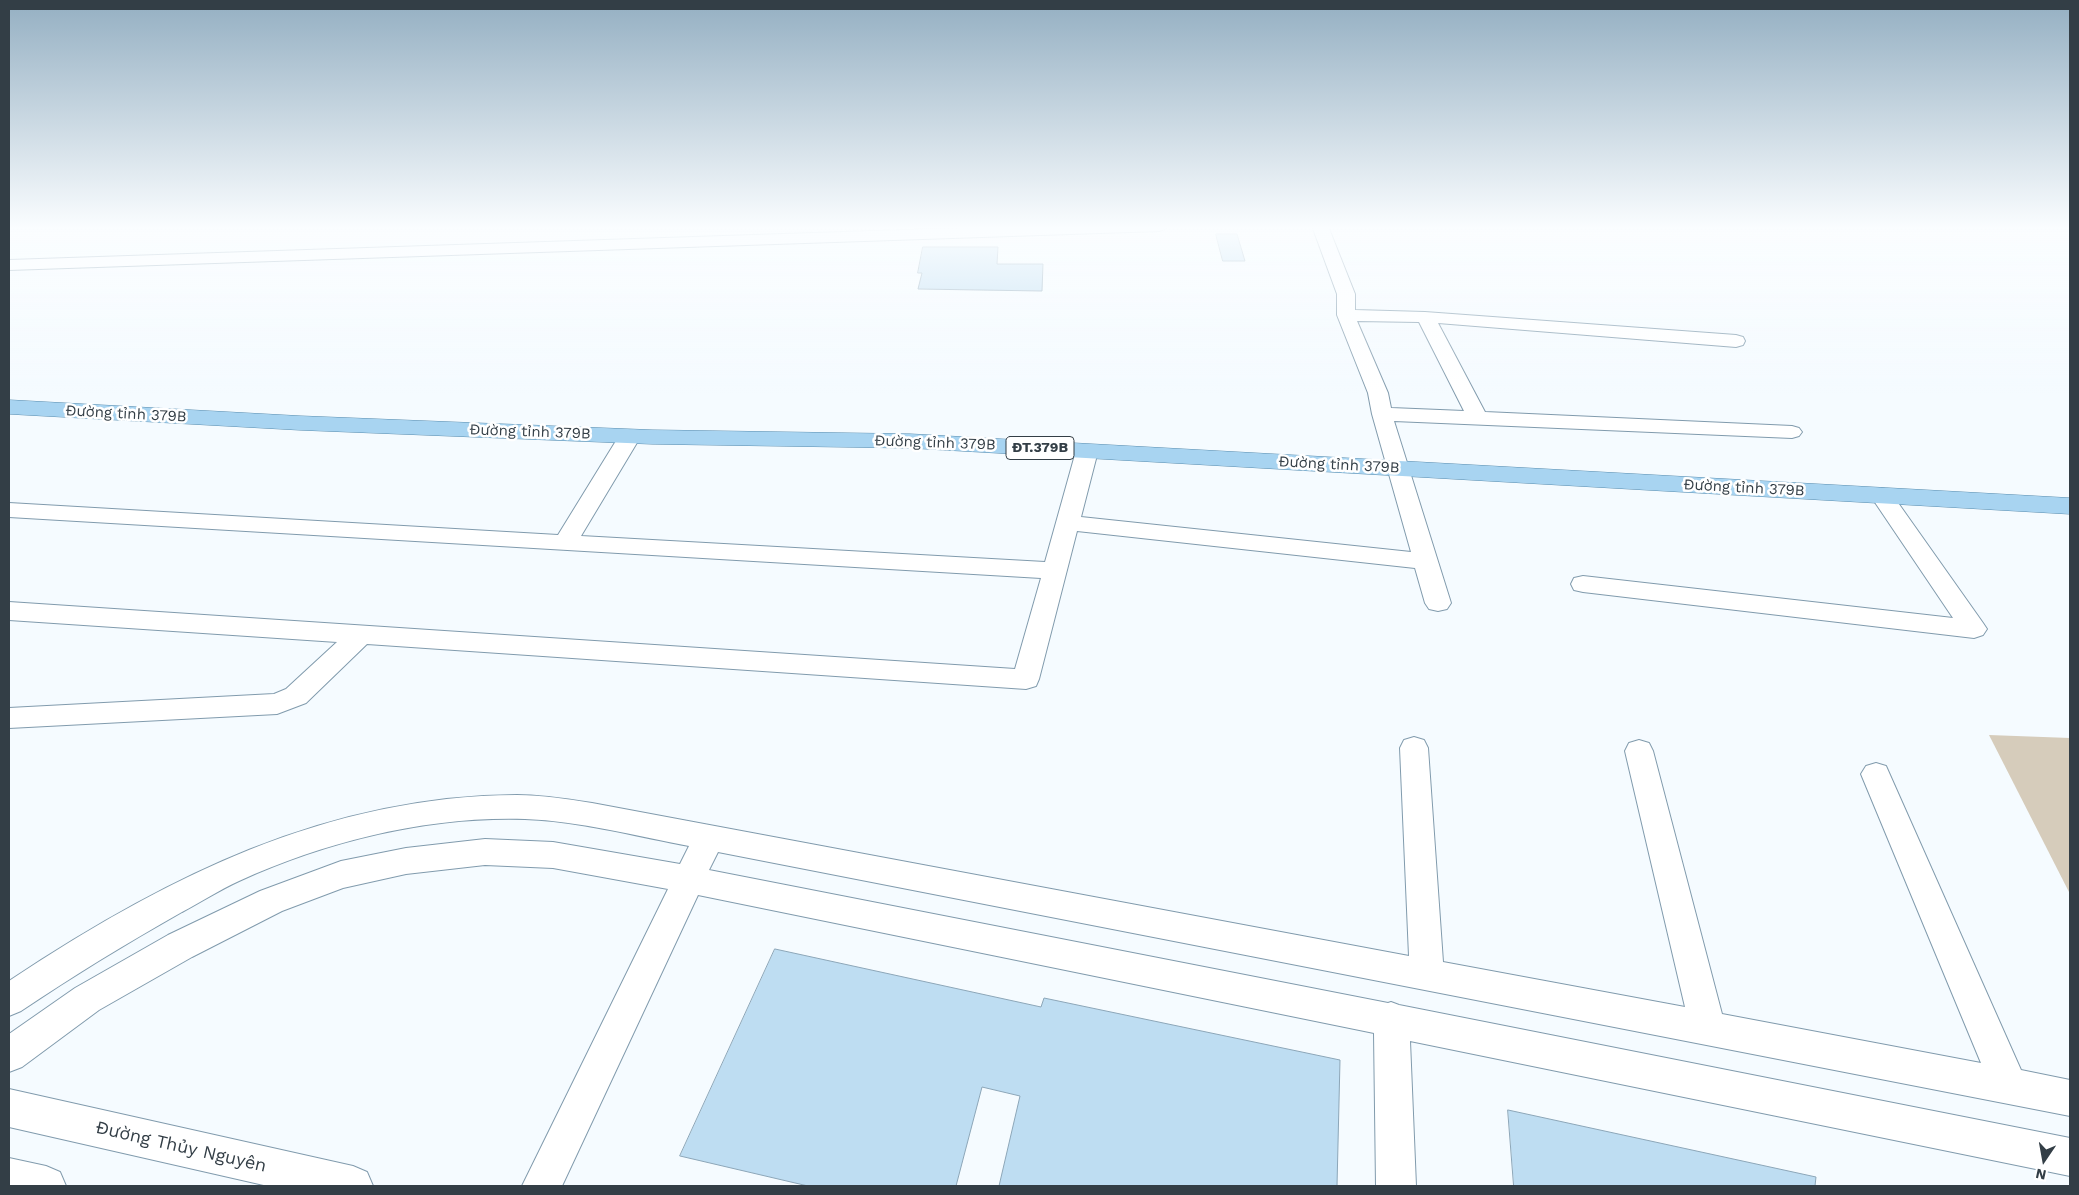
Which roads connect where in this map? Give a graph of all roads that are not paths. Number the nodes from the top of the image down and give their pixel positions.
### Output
1 (1341, 282) edge
2 (1346, 315) junction
3 (1425, 317) junction
4 (1736, 341) dead end
5 (9, 407) edge
6 (1382, 414) junction
7 (1478, 418) junction
8 (1792, 432) dead end
9 (630, 436) junction
10 (1087, 451) junction
11 (1399, 469) junction
12 (1881, 495) junction
13 (2070, 506) edge
14 (9, 510) edge
15 (1068, 523) junction
16 (565, 542) junction
17 (1426, 561) junction
18 (1055, 571) junction
19 (1583, 584) dead end
20 (1438, 603) dead end
21 (9, 611) edge
22 (361, 634) junction
23 (9, 718) edge
24 (1414, 748) dead end
25 (1639, 751) dead end
26 (1876, 774) dead end
27 (709, 837) junction
28 (688, 879) junction
29 (1427, 975) junction
30 (9, 1000) edge
31 (1391, 1020) junction
32 (1708, 1029) junction
33 (9, 1055) edge
34 (2010, 1087) junction
35 (2070, 1098) edge
36 (9, 1108) edge
37 (2070, 1157) edge
38 (9, 1177) edge
39 (46, 1186) edge
40 (353, 1186) edge
41 (542, 1186) edge
42 (1396, 1186) edge

1 - 2 street
2 - 3 street
2 - 6 street
3 - 4 street
3 - 7 street
5 - 9 main road, Đường tỉnh 379B / ĐT.379B
6 - 7 street
6 - 11 street
7 - 8 street
9 - 10 main road, Đường tỉnh 379B / ĐT.379B
9 - 16 street
10 - 11 main road, Đường tỉnh 379B / ĐT.379B
10 - 15 street
11 - 12 main road, Đường tỉnh 379B / ĐT.379B
11 - 17 street
12 - 13 main road, Đường tỉnh 379B / ĐT.379B
12 - 19 street
14 - 16 street
15 - 17 street
15 - 18 street
16 - 18 street
17 - 20 street
18 - 22 street
21 - 22 street
22 - 23 street
24 - 29 street
25 - 32 street
26 - 34 street
27 - 28 street
27 - 29 street
27 - 30 street
28 - 31 street
28 - 33 street
28 - 41 street
29 - 32 street
31 - 37 street
31 - 42 street
32 - 34 street
34 - 35 street
36 - 40 street, Đường Thủy Nguyên
38 - 39 street

